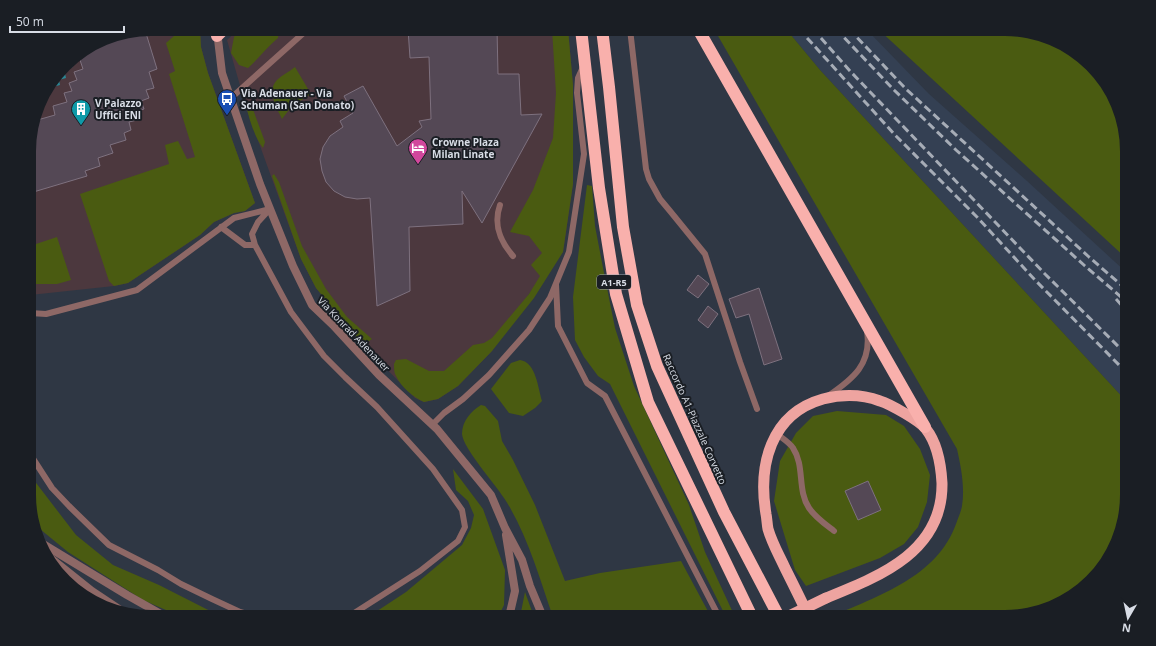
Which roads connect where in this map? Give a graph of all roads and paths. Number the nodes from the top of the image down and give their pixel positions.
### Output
1 (219, 36) edge
2 (300, 36) edge
3 (582, 36) edge
4 (603, 36) edge
5 (631, 36) edge
6 (702, 36) edge
7 (585, 60) junction
8 (231, 98) junction
9 (500, 205) dead end
10 (270, 209) junction
11 (221, 227) junction
12 (255, 245) junction
13 (513, 256) dead end
14 (556, 282) junction
15 (36, 313) edge
16 (867, 324) junction
17 (824, 399) junction
18 (757, 409) dead end
19 (432, 425) junction
20 (925, 427) junction
21 (777, 434) junction
22 (36, 463) edge
23 (505, 528) junction
24 (834, 531) dead end
25 (49, 548) edge
26 (61, 566) edge
27 (108, 601) edge
28 (154, 610) edge
29 (236, 610) edge
30 (359, 610) edge
31 (510, 610) edge
32 (540, 610) edge
33 (715, 610) edge
34 (749, 610) edge
35 (775, 610) edge
36 (801, 610) edge
37 (806, 610) edge

1 - 8 street, Via Konrad Adenauer
2 - 8 lane
3 - 7 highway, A1-R5
4 - 35 highway, Raccordo A1-Piazzale Corvetto / A1-R5
5 - 18 lane
6 - 16 highway
7 - 14 lane
7 - 34 highway, A1-R5
8 - 10 street, Via Konrad Adenauer
9 - 13 lane
10 - 11 lane
10 - 12 lane
10 - 19 street, Via Konrad Adenauer
11 - 12 lane
11 - 15 lane
12 - 30 lane
14 - 19 lane
14 - 33 lane
16 - 17 lane
16 - 20 highway
17 - 20 highway
17 - 21 highway
19 - 23 street, Via Konrad Adenauer
20 - 36 highway, bridge
21 - 24 lane
21 - 37 highway
22 - 29 lane
23 - 31 street, Via Konrad Adenauer
23 - 32 street, Via Konrad Adenauer
25 - 28 street
26 - 27 street

